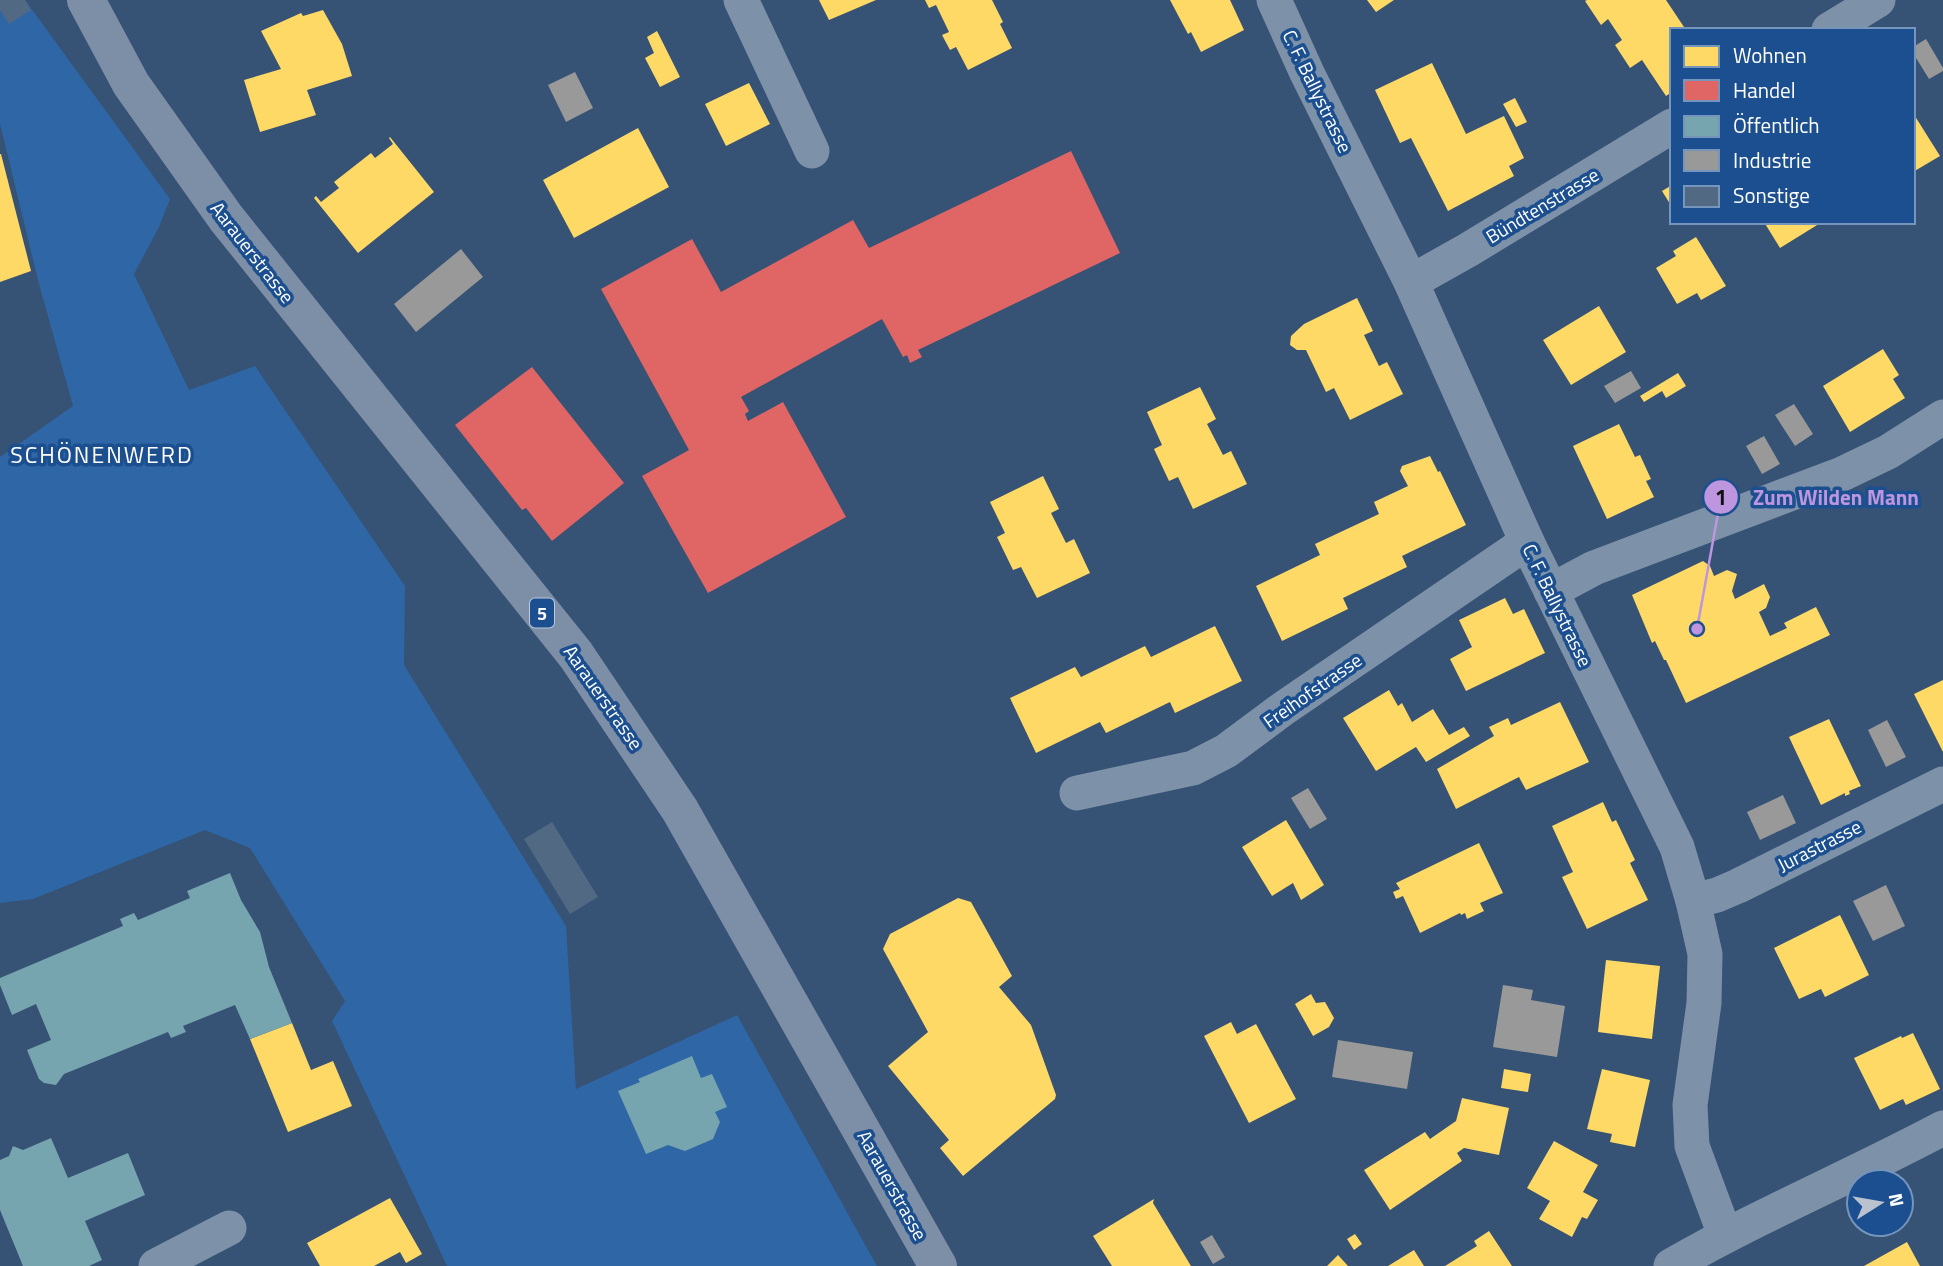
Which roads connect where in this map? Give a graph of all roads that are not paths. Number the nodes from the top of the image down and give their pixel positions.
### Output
1 (86, 0) edge
2 (741, 0) edge
3 (1274, 0) edge
4 (1878, 0) edge
5 (1832, 28) edge
6 (1670, 127) edge
7 (812, 151) dead end
8 (1411, 282) junction
9 (1943, 417) edge
10 (1527, 542) junction
11 (1551, 591) junction
12 (1943, 784) edge
13 (1077, 793) dead end
14 (1693, 901) junction
15 (1943, 1128) edge
16 (229, 1228) dead end
17 (1726, 1235) junction
18 (156, 1266) edge
19 (938, 1266) edge
20 (1671, 1266) edge

1 - 19 main road, Aarauerstrasse / 5
2 - 7 street
3 - 8 street, C. F. Ballystrasse
4 - 5 street
6 - 8 street, Bündtenstrasse
8 - 10 street, C. F. Ballystrasse
9 - 11 street
10 - 11 street, C. F. Ballystrasse
10 - 13 street, Freihofstrasse
11 - 14 street, C. F. Ballystrasse
12 - 14 street, Jurastrasse
14 - 17 street, C. F. Ballystrasse
15 - 17 street
16 - 18 street
17 - 20 street

